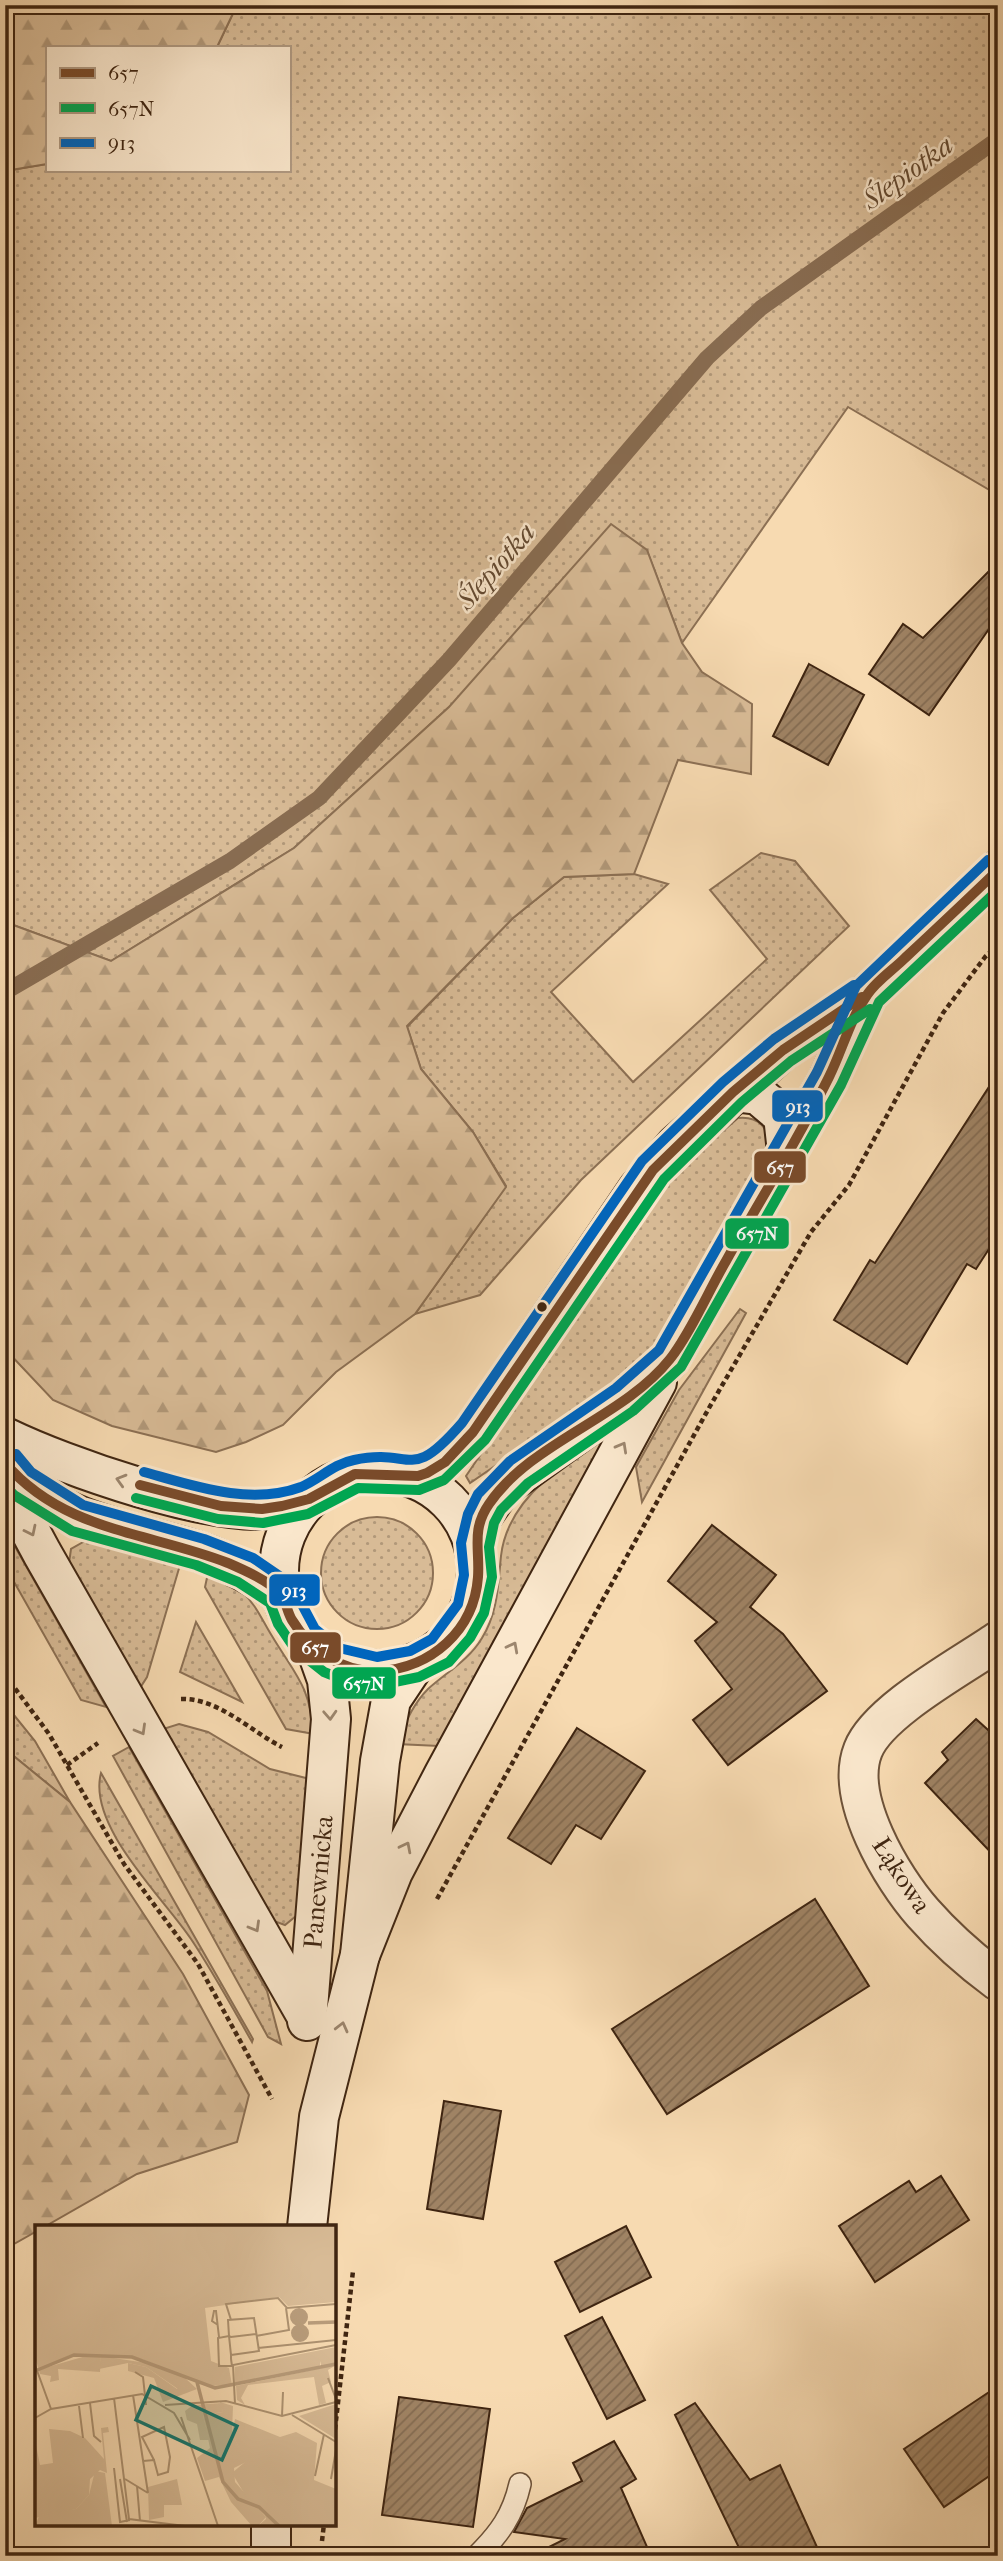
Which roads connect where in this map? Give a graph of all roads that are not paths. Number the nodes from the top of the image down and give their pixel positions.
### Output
1 (998, 870) edge
2 (867, 994) junction
3 (733, 1092) junction
4 (787, 1152) junction
5 (670, 1359) junction
6 (6, 1455) edge
7 (412, 1477) junction
8 (307, 1500) junction
9 (475, 1546) junction
10 (281, 1594) junction
11 (998, 1641) edge
12 (316, 1649) junction
13 (415, 1664) junction
14 (360, 1955) junction
15 (998, 1981) edge
16 (306, 2015) junction
17 (319, 2117) junction
18 (307, 2225) edge
19 (520, 2484) dead end
20 (271, 2526) edge
21 (271, 2556) edge
22 (477, 2556) edge

1 - 2 street
2 - 3 street
2 - 4 street
3 - 4 street
3 - 7 street
4 - 5 street
5 - 9 street
14 -> 5 street
8 -> 6 street
6 - 10 street
6 -> 16 street
7 - 8 street
7 - 9 street
8 - 10 street
9 - 13 street
10 - 12 street
11 - 15 street, Łąkowa
12 - 13 street
12 -> 16 street, Panewnicka
13 - 14 street, Panewnicka
17 -> 14 street, Panewnicka
16 - 17 street, Panewnicka
17 - 18 street, Panewnicka
19 - 22 lane
20 - 21 street

